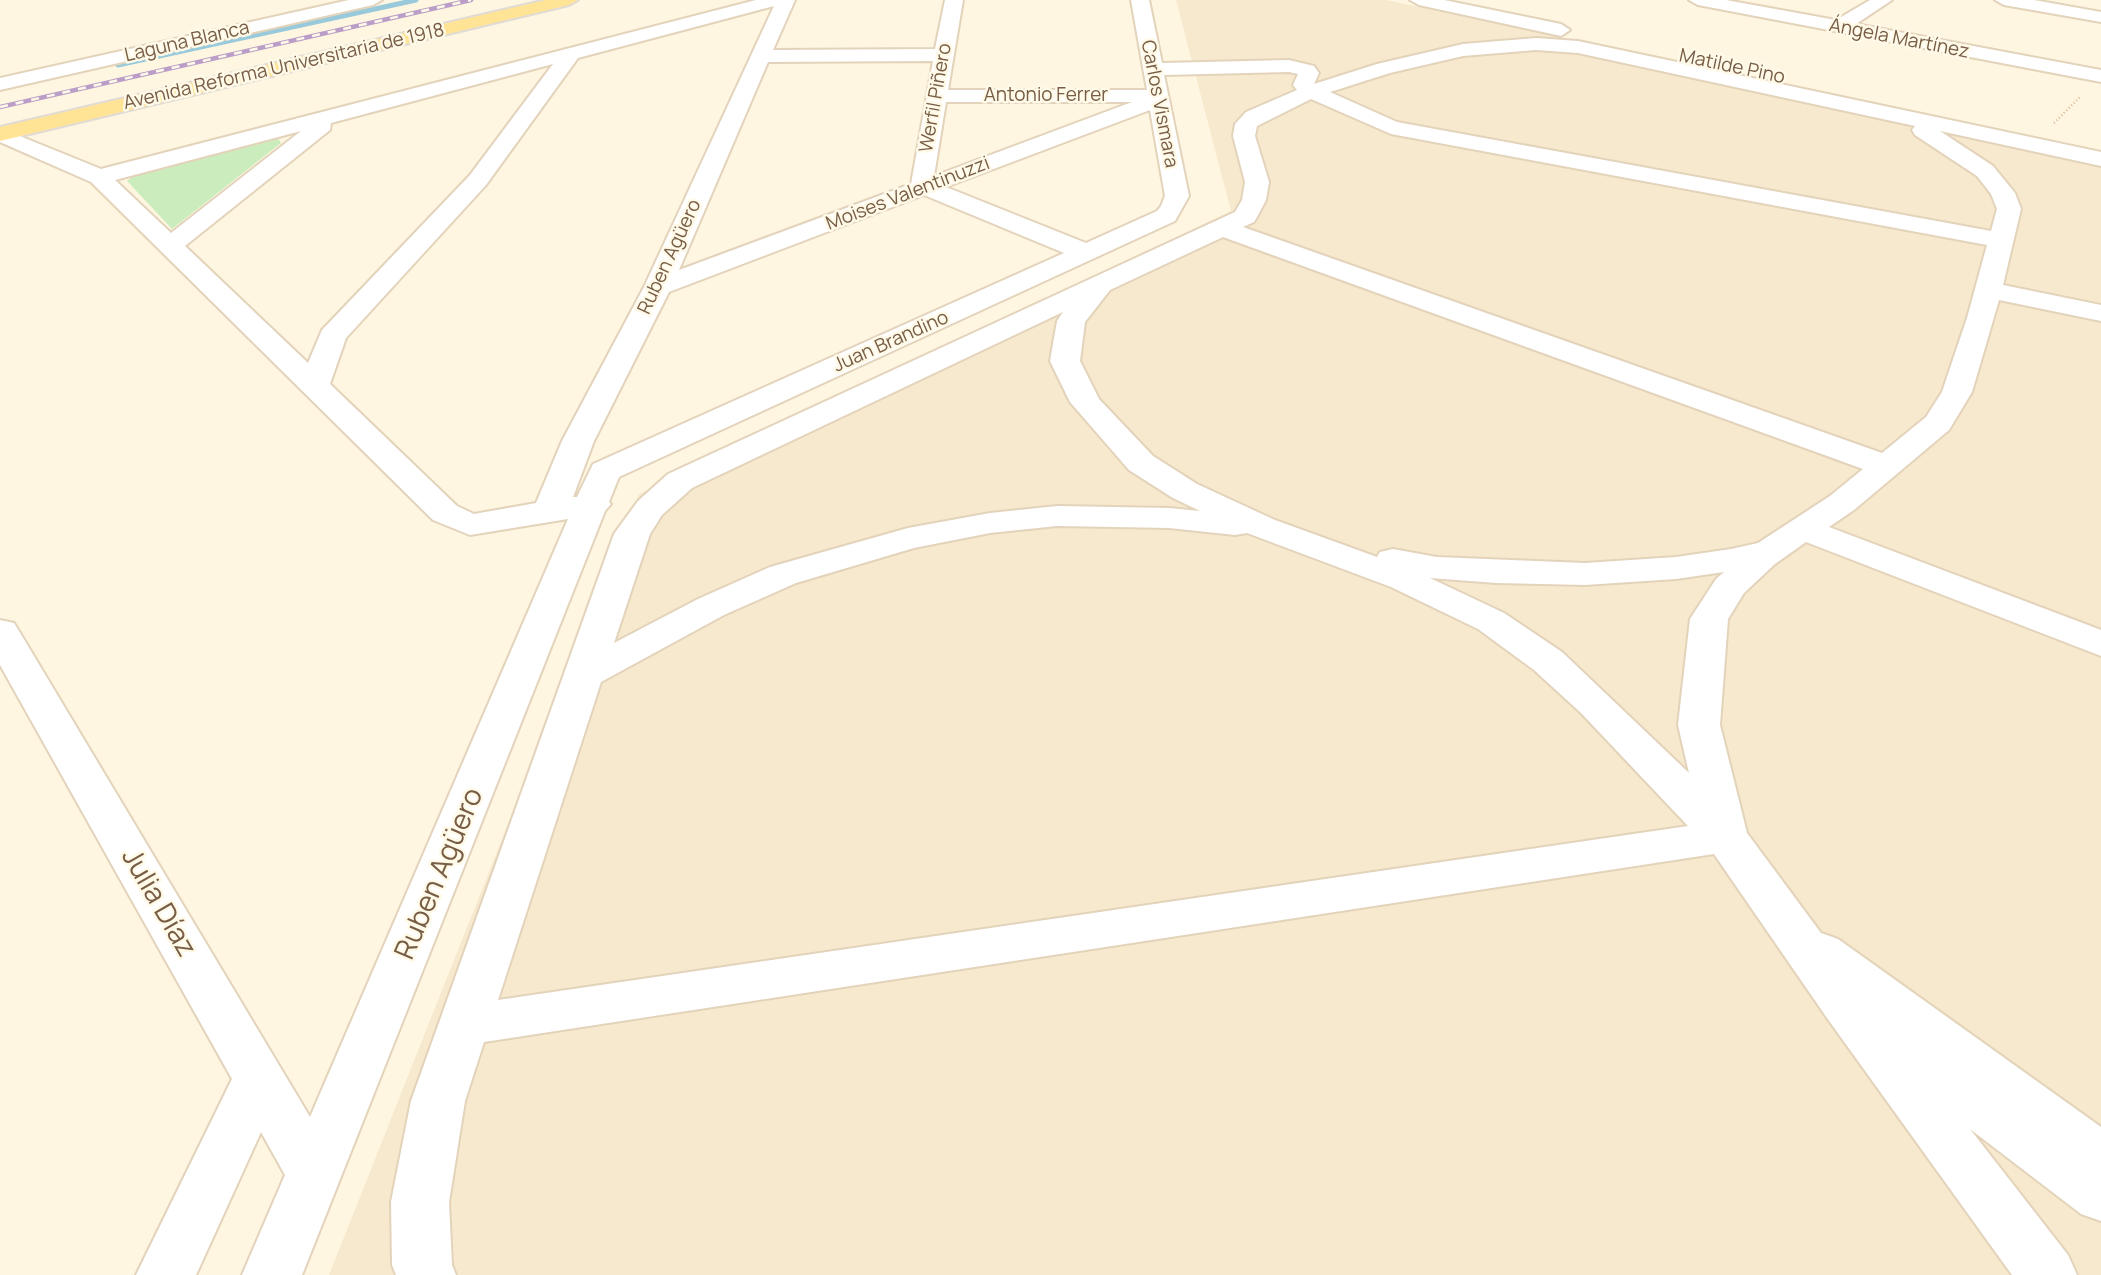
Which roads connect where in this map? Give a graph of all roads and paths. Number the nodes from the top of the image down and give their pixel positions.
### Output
1 (373, 0) edge
2 (569, 0) edge
3 (778, 0) edge
4 (786, 0) edge
5 (954, 0) edge
6 (1140, 0) edge
7 (1419, 0) edge
8 (1698, 0) edge
9 (1883, 0) edge
10 (2004, 0) edge
11 (2101, 17) edge
12 (1838, 27) junction
13 (571, 54) junction
14 (944, 55) junction
15 (760, 56) junction
16 (1151, 69) junction
17 (2096, 75) edge
18 (0, 84) edge
19 (1310, 92) junction
20 (936, 96) junction
21 (1157, 98) junction
22 (1873, 110) junction
23 (332, 117) junction
24 (0, 134) edge
25 (2044, 134) joint
26 (2101, 159) edge
27 (99, 177) junction
28 (927, 188) junction
29 (1173, 207) joint
30 (1222, 229) junction
31 (2001, 240) junction
32 (170, 246) junction
33 (1094, 269) junction
34 (658, 287) junction
35 (1988, 290) junction
36 (2101, 313) edge
37 (315, 384) junction
38 (1886, 466) junction
39 (600, 488) junction
40 (550, 512) junction
41 (1263, 527) junction
42 (1803, 529) junction
43 (1308, 544) junction
44 (1771, 550) junction
45 (0, 631) edge
46 (2101, 644) edge
47 (583, 676) junction
48 (1725, 836) junction
49 (1793, 931) junction
50 (1845, 1004) junction
51 (464, 1025) junction
52 (259, 1078) junction
53 (315, 1175) junction
54 (2094, 1179) edge
55 (166, 1275) edge
56 (272, 1275) edge
57 (426, 1275) edge
58 (2047, 1275) edge

1 - 18 street, Laguna Blanca
2 - 24 main road, Avenida Reforma Universitaria de 1918
3 - 13 street
4 - 15 street, Ruben Agüero
5 - 14 street, Werfil Piñero
6 - 16 street, Carlos Vismara
7 - 25 street, Matilde Pino
8 - 12 street, Ángela Martínez
9 - 12 street
10 - 11 street
12 - 17 street, Ángela Martínez
13 - 23 street
13 - 37 street
14 - 15 street
14 - 20 street, Werfil Piñero
15 - 34 street, Ruben Agüero
16 - 19 street
16 - 21 street, Carlos Vismara
17 - 25 path
19 - 22 street
19 - 30 street
19 - 31 street
20 - 21 street, Antonio Ferrer
20 - 28 street, Werfil Piñero
21 - 28 street, Moises Valentinuzzi
21 - 29 street, Carlos Vismara
22 - 26 street
22 - 31 street
23 - 27 street
23 - 32 street
24 - 27 street
27 - 32 street, Juan Brandino
28 - 33 street
28 - 34 street, Moises Valentinuzzi
29 - 33 street, Juan Brandino
30 - 33 street
30 - 38 street
31 - 35 street
32 - 37 street, Juan Brandino
33 - 39 street, Juan Brandino
33 - 41 street
33 - 47 street
34 - 40 street, Ruben Agüero
35 - 36 street
35 - 38 street
37 - 40 street, Juan Brandino
38 - 42 street
39 - 40 street, Juan Brandino
39 - 53 street, Ruben Agüero
41 - 43 street
41 - 47 street
42 - 44 street
42 - 46 street
43 - 44 street
43 - 48 street
44 - 48 street
45 - 52 street, Julia Díaz
47 - 51 street
48 - 49 street
48 - 51 street
49 - 50 street
49 - 54 street
50 - 54 street
50 - 58 street
51 - 57 street
52 - 53 street, Julia Díaz
52 - 55 street
53 - 56 street, Ruben Agüero

